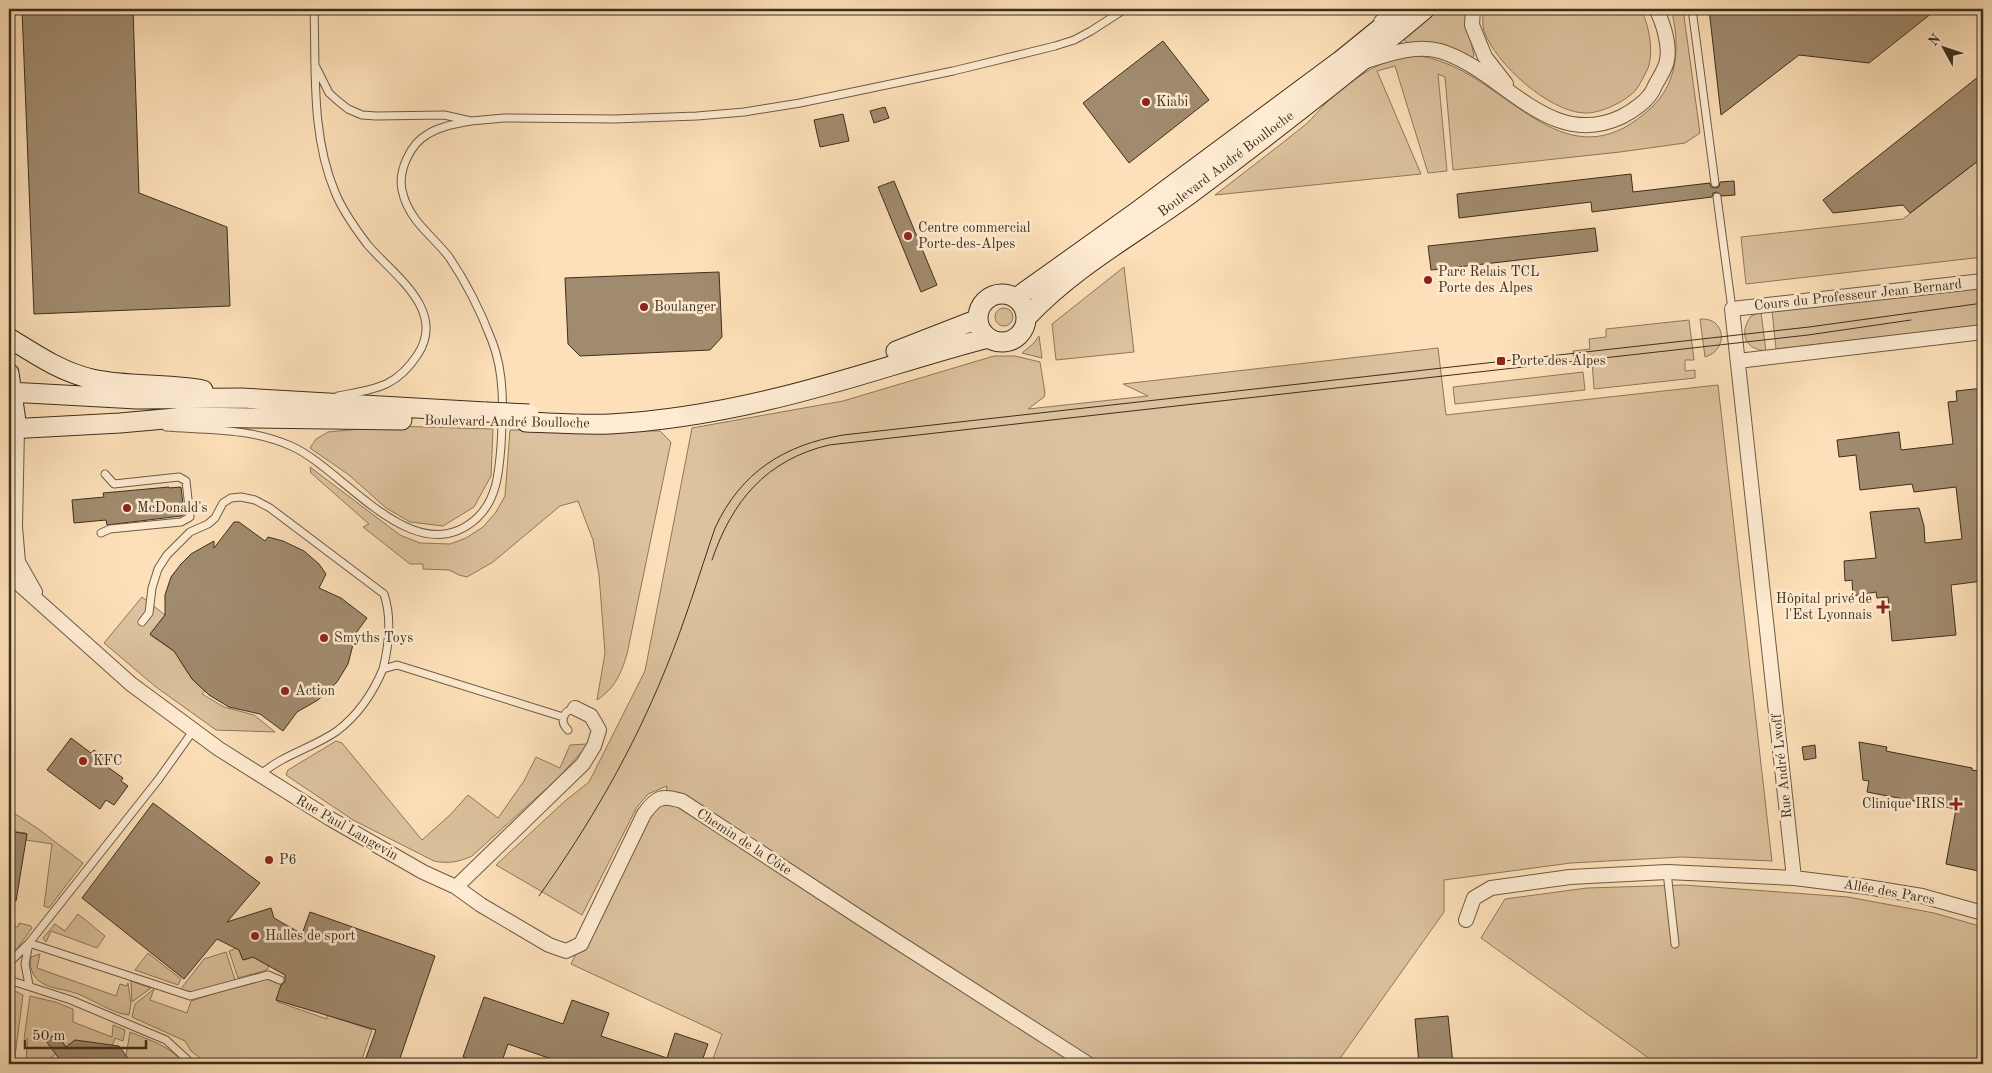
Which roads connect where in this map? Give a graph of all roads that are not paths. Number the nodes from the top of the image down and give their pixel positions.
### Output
1 (314, 9) edge
2 (1125, 9) edge
3 (1388, 9) edge
4 (1404, 9) edge
5 (1425, 9) edge
6 (1474, 9) edge
7 (1656, 9) edge
8 (1692, 9) edge
9 (1340, 62) junction
10 (1360, 63) junction
11 (316, 67) junction
12 (1519, 97) junction
13 (471, 121) junction
14 (1715, 183) dead end
15 (1717, 197) dead end
16 (1983, 281) edge
17 (1016, 298) junction
18 (1732, 309) junction
19 (1027, 317) junction
20 (978, 319) junction
21 (1983, 332) edge
22 (9, 338) edge
23 (988, 338) junction
24 (1738, 361) junction
25 (9, 373) edge
26 (10, 393) edge
27 (241, 398) junction
28 (305, 402) junction
29 (485, 417) junction
30 (528, 418) junction
31 (120, 423) junction
32 (13, 428) edge
33 (105, 474) dead end
34 (101, 533) dead end
35 (9, 575) edge
36 (47, 609) junction
37 (142, 622) dead end
38 (383, 669) junction
39 (575, 708) joint
40 (563, 717) junction
41 (568, 730) dead end
42 (193, 731) junction
43 (260, 775) junction
44 (1667, 872) junction
45 (1794, 878) junction
46 (456, 887) junction
47 (1983, 912) edge
48 (1466, 920) dead end
49 (29, 943) junction
50 (1674, 944) dead end
51 (9, 963) edge
52 (9, 980) edge
53 (280, 980) dead end
54 (28, 985) junction
55 (192, 1064) edge
56 (1088, 1064) edge

1 - 11 lane
2 - 13 lane
3 - 9 lane
4 - 9 main road, Boulevard André Boulloche
5 - 10 main road, Boulevard André Boulloche
6 - 12 street
7 - 12 street
8 - 14 lane
9 - 17 main road, Boulevard André Boulloche
10 - 12 street
10 - 19 main road, Boulevard André Boulloche
11 - 13 lane
11 - 28 lane
13 - 31 lane
15 - 18 lane
16 - 18 street, Cours du Professeur Jean Bernard
17 - 19 main road
17 - 20 main road
18 - 24 street, Rue André Lwoff
19 - 23 main road, Boulevard André Boulloche
20 - 23 main road
20 - 30 main road, Boulevard André Boulloche
21 - 24 street
22 - 27 main road
23 - 30 main road, Boulevard André Boulloche
24 - 45 street, Rue André Lwoff
25 - 26 main road
26 - 27 main road, Boulevard André Boulloche
26 - 32 main road
27 - 28 main road, Boulevard André Boulloche
28 - 29 main road, Boulevard André Boulloche
29 - 30 main road, Boulevard André Boulloche
29 - 31 main road, Boulevard André Boulloche
31 - 32 main road, Boulevard André Boulloche
32 - 36 street, Rue Paul Langevin
33 - 34 lane
35 - 36 street, Rue Paul Langevin
36 - 42 street, Rue Paul Langevin
37 - 38 lane
38 - 40 lane
38 - 43 lane
39 - 40 lane
39 - 46 street
40 - 41 lane
42 - 43 street, Rue Paul Langevin
42 - 49 lane
43 - 46 street, Rue Paul Langevin
44 - 45 street
44 - 48 street
44 - 50 lane
45 - 47 street, Allée des Parcs
46 - 56 street, Chemin de la Côte
49 - 51 lane
49 - 53 lane
49 - 54 lane
52 - 54 lane
54 - 55 lane

